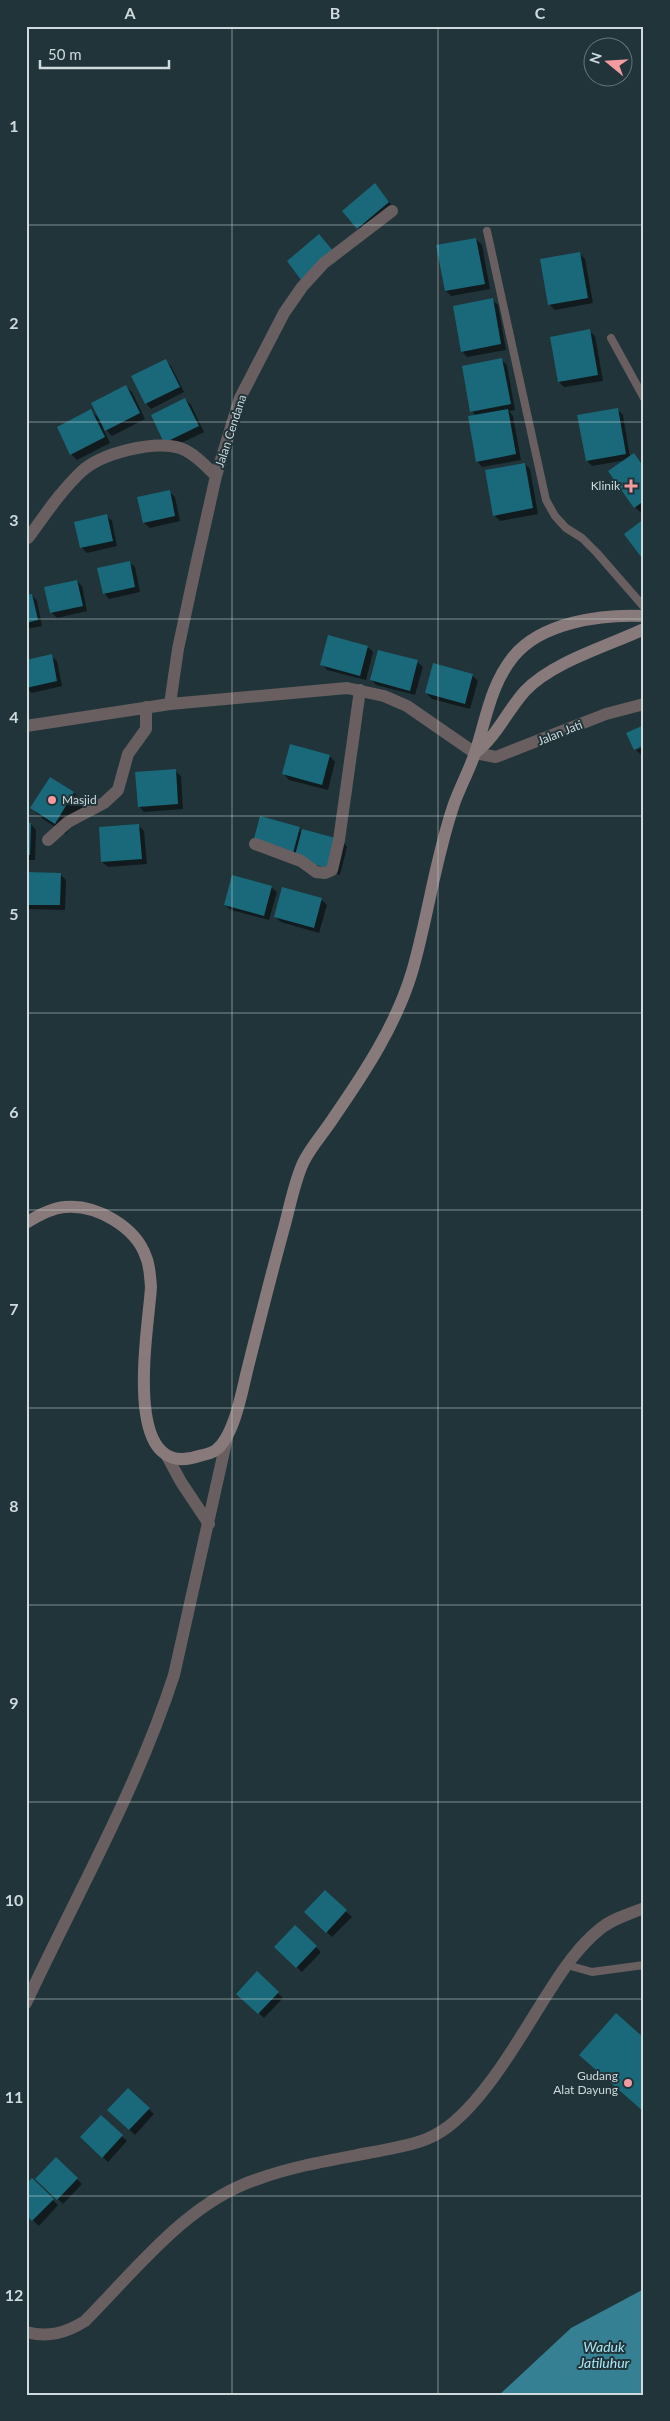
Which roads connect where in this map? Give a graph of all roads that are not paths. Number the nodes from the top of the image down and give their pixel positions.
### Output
1 (392, 210) dead end
2 (487, 231) dead end
3 (611, 338) dead end
4 (644, 398) edge
5 (216, 476) junction
6 (28, 538) dead end
7 (644, 607) edge
8 (644, 616) edge
9 (644, 629) edge
10 (360, 690) junction
11 (170, 704) junction
12 (644, 704) edge
13 (146, 707) junction
14 (26, 726) edge
15 (475, 753) junction
16 (48, 840) dead end
17 (256, 844) dead end
18 (26, 1223) edge
19 (227, 1438) junction
20 (167, 1456) junction
21 (209, 1524) junction
22 (644, 1908) edge
23 (644, 1964) edge
24 (567, 1965) junction
25 (26, 2002) edge
26 (26, 2332) edge

1 - 5 street, Jalan Cendana
2 - 7 lane
3 - 4 lane
5 - 6 street
5 - 11 street, Jalan Cendana
8 - 15 street
9 - 15 street
10 - 11 street
10 - 15 street
10 - 17 street
11 - 13 street
12 - 15 street, Jalan Jati
13 - 14 street
13 - 16 street
15 - 19 street
18 - 20 street
19 - 20 street
19 - 21 street
20 - 21 street
21 - 25 street
22 - 24 street
23 - 24 lane
24 - 26 street

